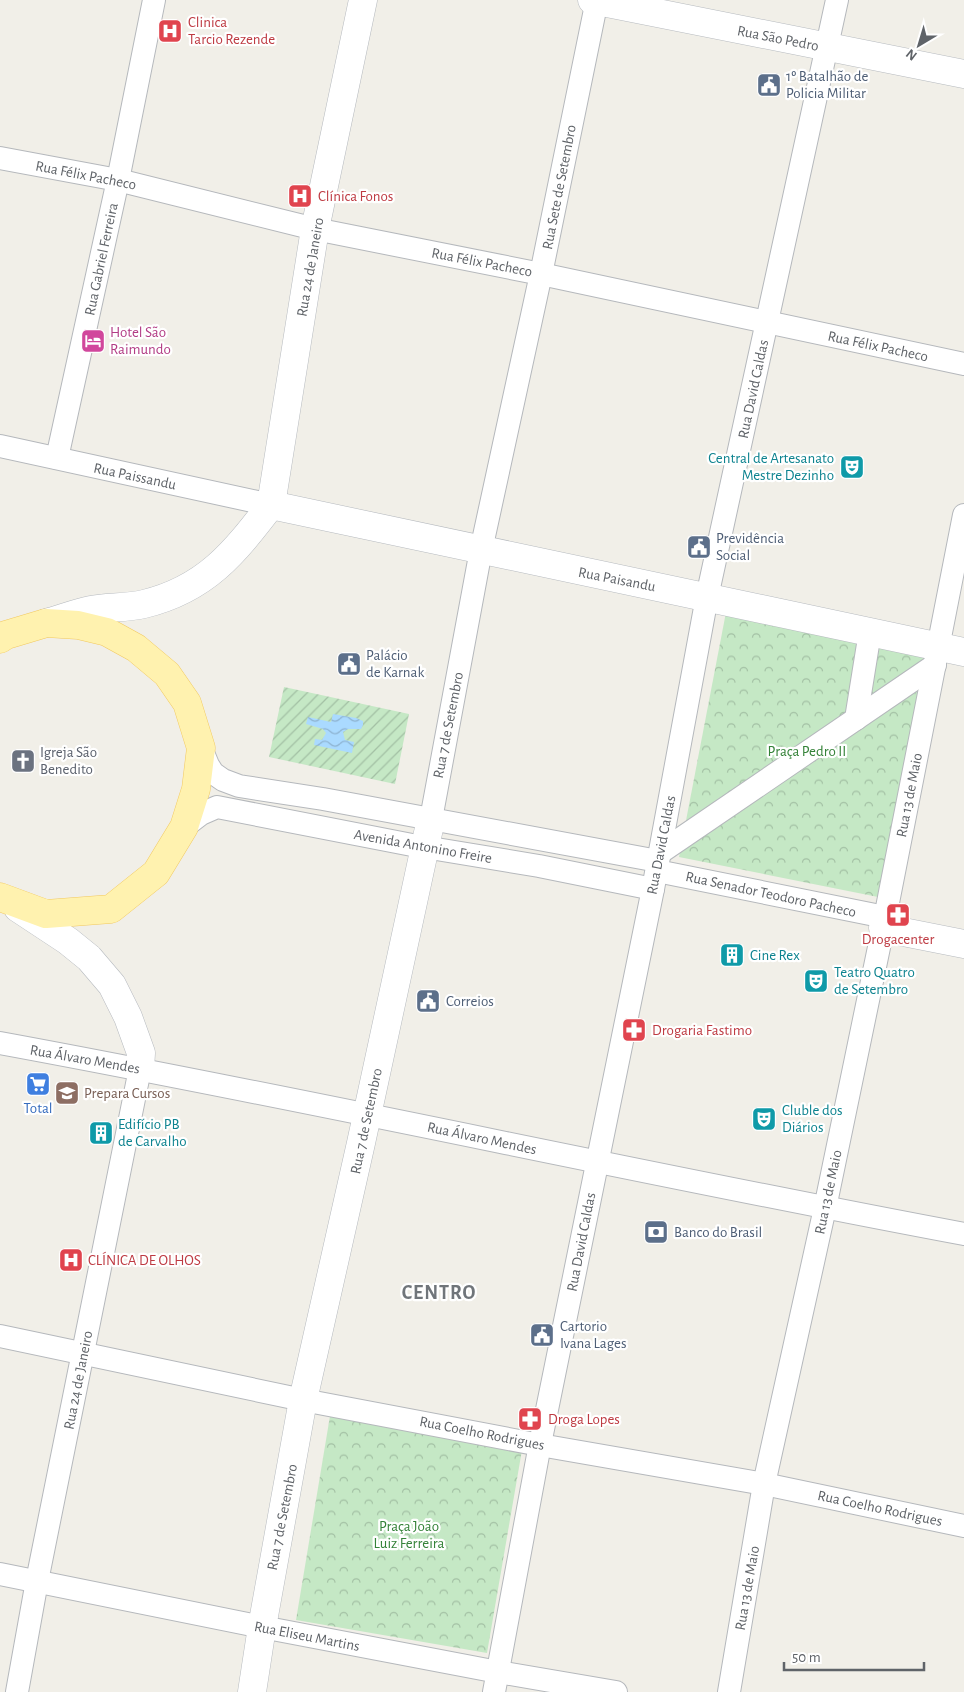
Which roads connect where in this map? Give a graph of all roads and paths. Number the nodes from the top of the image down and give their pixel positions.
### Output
1 (154, 0) edge
2 (363, 0) edge
3 (595, 0) edge
4 (836, 0) edge
5 (826, 48) junction
6 (964, 74) edge
7 (0, 158) edge
8 (118, 180) junction
9 (315, 229) junction
10 (541, 274) junction
11 (767, 323) junction
12 (964, 364) edge
13 (0, 446) edge
14 (57, 458) junction
15 (271, 505) junction
16 (964, 515) edge
17 (481, 550) junction
18 (707, 597) junction
19 (46, 623) junction
20 (870, 632) junction
21 (0, 639) edge
22 (946, 655) edge
23 (856, 719) junction
24 (201, 748) junction
25 (312, 797) junction
26 (431, 819) junction
27 (308, 824) junction
28 (184, 827) junction
29 (543, 840) junction
30 (425, 847) junction
31 (619, 854) junction
32 (539, 866) junction
33 (657, 868) junction
34 (614, 882) junction
35 (2, 898) edge
36 (884, 923) junction
37 (964, 944) edge
38 (0, 1043) edge
39 (140, 1068) junction
40 (367, 1116) junction
41 (597, 1162) junction
42 (825, 1208) junction
43 (964, 1234) edge
44 (0, 1336) edge
45 (84, 1353) junction
46 (303, 1400) junction
47 (540, 1445) junction
48 (764, 1484) junction
49 (964, 1526) edge
50 (0, 1574) edge
51 (38, 1581) junction
52 (262, 1627) junction
53 (496, 1682) edge
54 (17, 1692) edge
55 (252, 1692) edge
56 (616, 1692) edge
57 (729, 1692) edge

1 - 8 street, Rua Gabriel Ferreira
2 - 9 street, Rua 24 de Janeiro
3 - 5 street, Rua São Pedro
3 - 10 street, Rua Sete de Setembro
4 - 5 street, Rua David Caldas
5 - 6 street, Rua São Pedro
5 - 11 street, Rua David Caldas
7 - 8 street, Rua Félix Pacheco
8 - 9 street, Rua Félix Pacheco
8 - 14 street, Rua Gabriel Ferreira
9 - 10 street, Rua Félix Pacheco
9 - 15 street, Rua 24 de Janeiro
10 - 11 street, Rua Félix Pacheco
10 - 17 street, Rua Sete de Setembro
11 - 12 street, Rua Félix Pacheco
11 - 18 street, Rua David Caldas
13 - 14 street, Rua Paissandu
14 - 15 street, Rua Paissandu
15 - 17 street, Rua Paisandu
15 - 19 street
16 - 22 street, Rua 13 de Maio
17 - 18 street, Rua Paisandu
17 - 26 street, Rua 7 de Setembro
18 - 20 street, Rua Paisandu
18 - 33 street, Rua David Caldas
19 - 21 main road
19 - 24 main road
20 - 22 street, Rua Paisandu
20 - 23 street
22 - 23 street
22 - 36 street, Rua 13 de Maio
23 - 33 street
24 - 25 street, Avenida Antonino Freire
24 - 28 main road
25 - 26 street, Avenida Antonino Freire
25 - 27 street
26 - 29 street, Avenida Antonino Freire
26 - 30 street, Rua 7 de Setembro
27 - 28 street, Avenida Antonino Freire
27 - 30 street, Avenida Antonino Freire
28 - 35 main road
29 - 31 street, Avenida Antonino Freire
29 - 32 street
30 - 32 street, Avenida Antonino Freire
30 - 40 street, Rua 7 de Setembro
31 - 33 street, Avenida Antonino Freire
31 - 34 street
32 - 34 street, Avenida Antonino Freire
33 - 34 street, Avenida Antonino Freire
33 - 36 street, Rua Senador Teodoro Pacheco
33 - 41 street, Rua David Caldas
35 - 39 street
36 - 37 street, Rua Senador Teodoro Pacheco
36 - 42 street, Rua 13 de Maio
38 - 39 street, Rua Álvaro Mendes
39 - 40 street, Rua Álvaro Mendes
39 - 45 street, Rua 24 de Janeiro
40 - 41 street, Rua Álvaro Mendes
40 - 46 street, Rua 7 de Setembro
41 - 42 street, Rua Álvaro Mendes
41 - 47 street, Rua David Caldas
42 - 43 street, Rua Álvaro Mendes
42 - 48 street, Rua 13 de Maio
44 - 45 street, Rua Coelho Rodrigues
45 - 46 street, Rua Coelho Rodrigues
45 - 51 street, Rua 24 de Janeiro
46 - 47 street, Rua Coelho Rodrigues
46 - 52 street, Rua 7 de Setembro
47 - 48 street, Rua Coelho Rodrigues
47 - 53 street, Rua David Caldas
48 - 49 street, Rua Coelho Rodrigues
48 - 57 street, Rua 13 de Maio
50 - 51 street, Rua Eliseu Martins
51 - 52 street, Rua Eliseu Martins
51 - 54 street, Rua 24 de Janeiro
52 - 53 street, Rua Eliseu Martins
52 - 55 street, Rua 7 de Setembro
53 - 56 street, Rua Eliseu Martins

